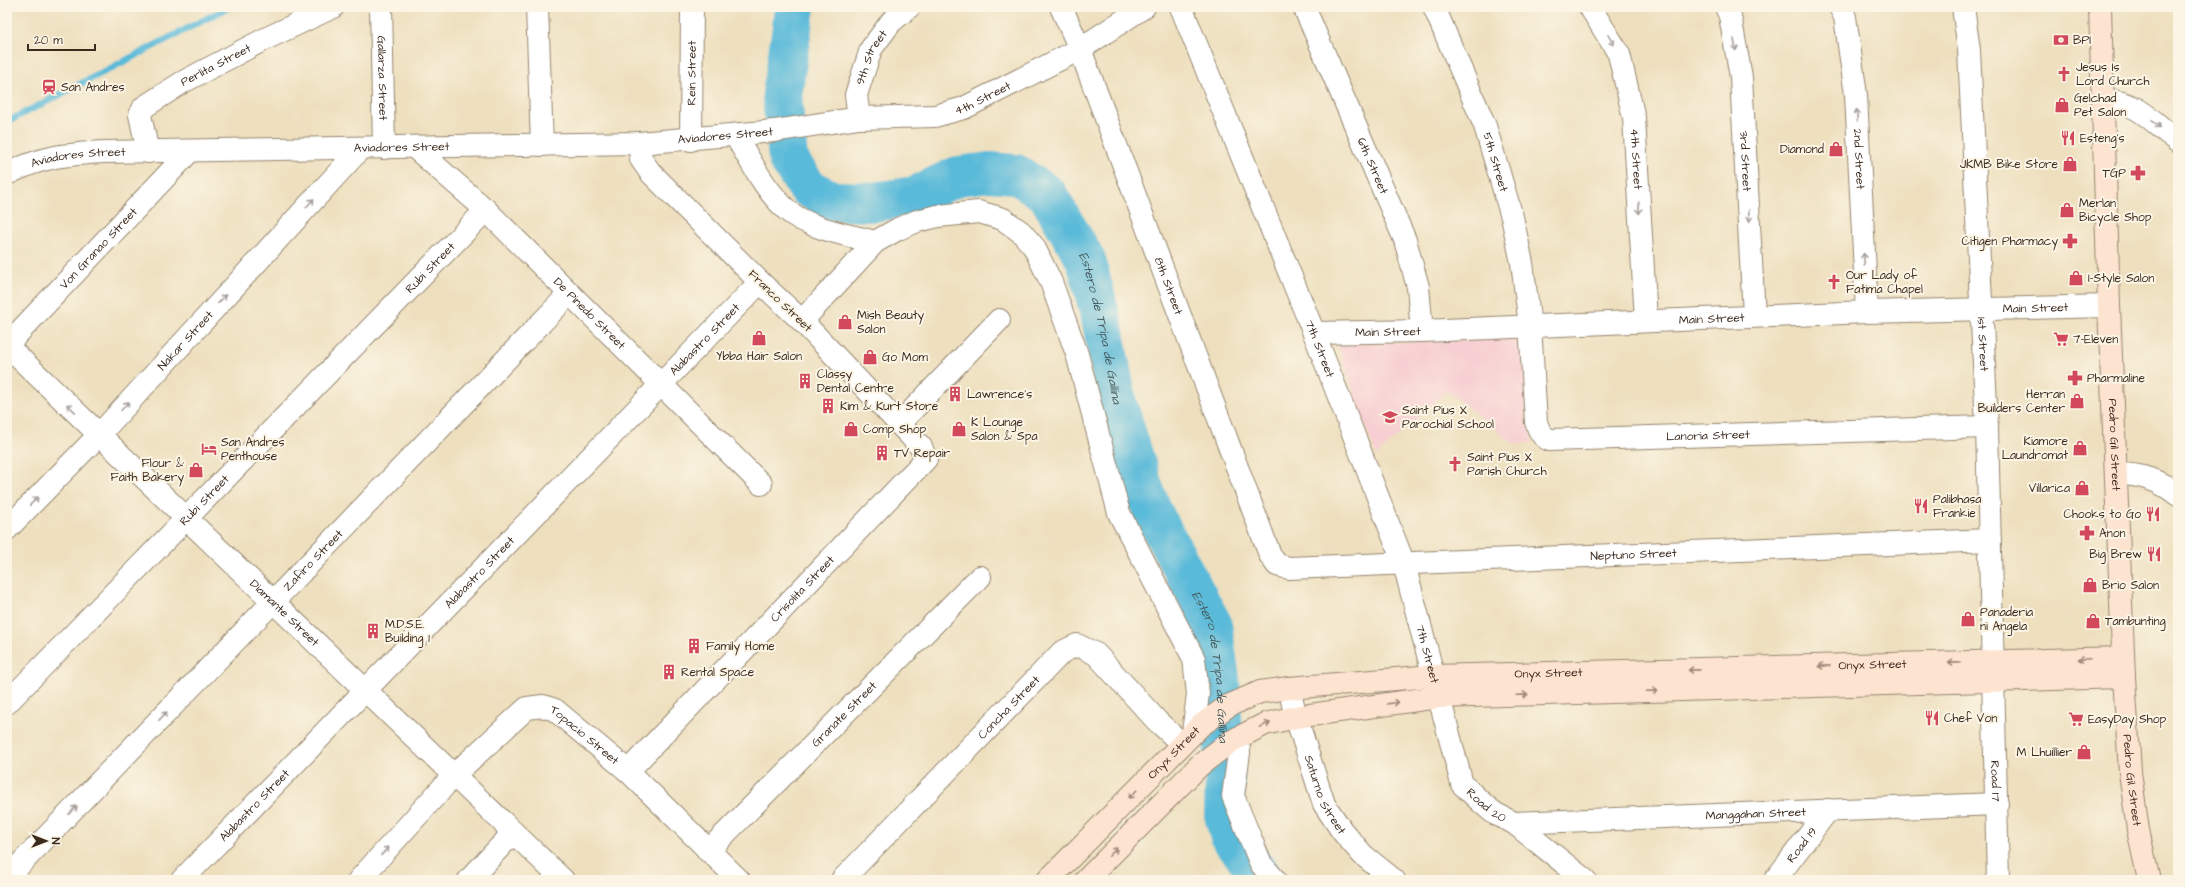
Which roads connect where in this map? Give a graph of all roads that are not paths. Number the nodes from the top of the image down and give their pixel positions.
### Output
1 (333, 7) edge
2 (381, 7) edge
3 (537, 7) edge
4 (692, 7) edge
5 (909, 7) edge
6 (1061, 7) edge
7 (1144, 7) edge
8 (1181, 7) edge
9 (1304, 7) edge
10 (1434, 7) edge
11 (1590, 7) edge
12 (1726, 7) edge
13 (1840, 7) edge
14 (1964, 7) edge
15 (2100, 7) edge
16 (1080, 49) junction
17 (2103, 100) junction
18 (859, 118) junction
19 (800, 128) joint
20 (735, 135) junction
21 (691, 140) junction
22 (2178, 142) edge
23 (639, 143) junction
24 (542, 145) junction
25 (414, 147) junction
26 (360, 148) junction
27 (384, 148) junction
28 (148, 152) junction
29 (189, 152) junction
30 (7, 174) edge
31 (486, 210) junction
32 (875, 242) junction
33 (760, 282) junction
34 (569, 294) junction
35 (2109, 306) junction
36 (1982, 309) junction
37 (1867, 312) junction
38 (1754, 316) junction
39 (999, 320) dead end
40 (1646, 320) junction
41 (802, 322) junction
42 (1530, 325) junction
43 (1422, 331) junction
44 (1314, 333) junction
45 (7, 346) edge
46 (661, 385) junction
47 (899, 424) junction
48 (1987, 427) junction
49 (99, 435) junction
50 (926, 459) joint
51 (2116, 474) junction
52 (761, 484) dead end
53 (2178, 495) edge
54 (187, 519) junction
55 (7, 529) edge
56 (1990, 540) junction
57 (1404, 564) junction
58 (1278, 565) joint
59 (980, 577) dead end
60 (274, 602) junction
61 (2123, 668) junction
62 (1994, 672) junction
63 (1435, 687) junction
64 (1289, 688) junction
65 (365, 690) junction
66 (7, 703) edge
67 (1296, 717) junction
68 (1192, 735) junction
69 (1234, 740) junction
70 (628, 771) junction
71 (454, 775) junction
72 (1997, 804) junction
73 (1828, 810) junction
74 (1514, 823) junction
75 (513, 833) junction
76 (708, 851) junction
77 (7, 878) edge
78 (182, 880) edge
79 (359, 880) edge
80 (469, 880) edge
81 (563, 880) edge
82 (739, 880) edge
83 (842, 880) edge
84 (1048, 880) edge
85 (1086, 880) edge
86 (1275, 880) edge
87 (1394, 880) edge
88 (1584, 880) edge
89 (1774, 880) edge
90 (1998, 880) edge
91 (2149, 880) edge

1 - 28 street, Perlita Street
2 - 27 street, Gallarza Street
3 - 24 street
4 - 21 street, Rein Street
5 - 18 street, 9th Street
6 - 16 street, 8th Street
7 - 16 street, 4th Street
8 - 44 street, 7th Street
9 - 43 street, 6th Street
10 - 42 street, 5th Street
11 -> 40 street, 4th Street
12 -> 38 street, 3rd Street
37 -> 13 street, 2nd Street
14 - 36 street, 1st Street
15 - 17 main road, Pedro Gil Street
16 - 18 street, 4th Street
16 - 58 street, 8th Street
17 -> 22 street
17 - 35 main road, Pedro Gil Street
18 - 19 street, 4th Street
19 - 20 street, Aviadores Street
20 - 21 street, Aviadores Street
20 - 32 street
21 - 23 street, Aviadores Street
23 - 24 street, Aviadores Street
23 - 33 street, Franco Street
24 - 25 street, Aviadores Street
25 - 27 street, Aviadores Street
25 - 31 street, De Pinedo Street
26 - 27 street, Aviadores Street
26 - 29 street, Aviadores Street
49 -> 26 street, Nakar Street
28 - 29 street, Aviadores Street
28 - 30 street, Aviadores Street
29 - 45 street, Von Granao Street
31 - 34 street, De Pinedo Street
31 - 54 street, Rubi Street
32 - 41 street
32 - 68 street
33 - 41 street, Franco Street
33 - 46 street, Alabastro Street
34 - 46 street, De Pinedo Street
34 - 60 street, Zafiro Street
35 - 36 street, Main Street
35 - 51 main road, Pedro Gil Street
36 - 37 street, Main Street
36 - 48 street, 1st Street
37 - 38 street, Main Street
38 - 40 street, Main Street
39 - 47 street
40 - 42 street, Main Street
41 - 47 street, Franco Street
42 - 43 street, Main Street
42 - 48 street, Lanoria Street
43 - 44 street, Main Street
44 - 57 street, 7th Street
49 -> 45 street, Diamante Street
46 - 52 street, De Pinedo Street
46 - 65 street, Alabastro Street
47 - 50 street, Franco Street
48 - 56 street, 1st Street
49 - 54 street, Diamante Street
55 -> 49 street, Nakar Street
50 - 70 street, Crisolita Street
51 - 53 street
51 - 61 main road, Pedro Gil Street
54 - 60 street, Diamante Street
54 - 66 street, Rubi Street
56 - 57 street, Neptuno Street
56 - 62 street, 1st Street
57 - 58 street, Neptuno Street
57 - 63 street, 7th Street
59 - 76 street, Granate Street
60 - 65 street, Diamante Street
77 -> 60 street, Zafiro Street
61 - 62 main road, Onyx Street
61 - 91 main road, Pedro Gil Street
62 - 63 main road, Onyx Street
62 - 72 street, Road 17
63 - 64 main road, Onyx Street
67 -> 63 main road, Onyx Street
63 - 74 street, Road 20
64 - 67 street, Saturno Street
64 - 68 main road, Onyx Street
65 - 71 street, Diamante Street
65 - 78 street, Alabastro Street
69 -> 67 main road, Onyx Street
67 - 87 street, Saturno Street
68 - 83 street, Concha Street
68 -> 84 main road, Onyx Street
85 -> 69 main road, Onyx Street
69 - 86 street
70 - 71 street, Topacio Street
70 - 76 street, Topacio Street
71 - 75 street, Diamante Street
79 -> 71 street, Topacio Street
72 - 73 street, Manggahan Street
72 - 90 street, Road 17
73 - 74 street, Manggahan Street
73 - 89 street, Road 19
74 - 88 street, Road 20
75 - 80 street
75 - 81 street, Diamante Street
76 - 82 street, Topacio Street

